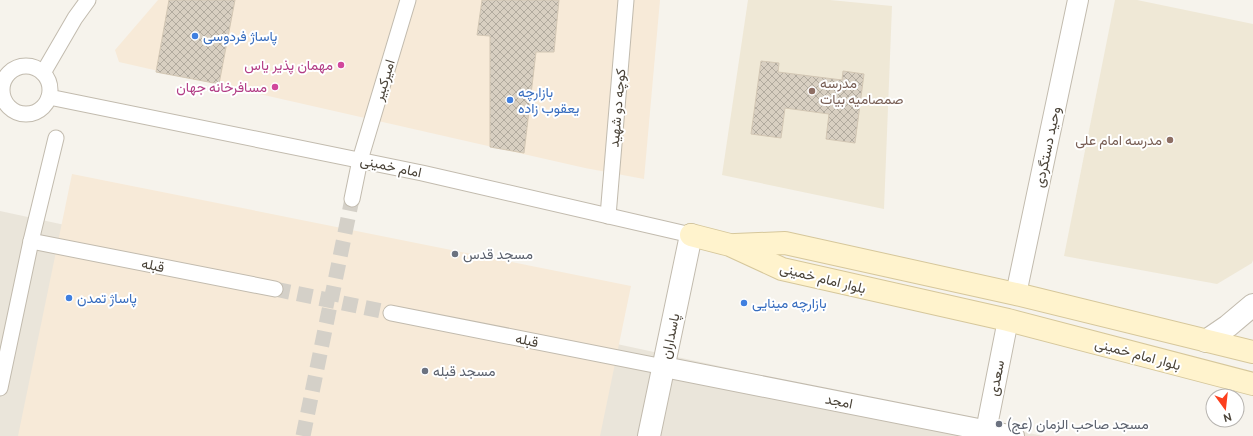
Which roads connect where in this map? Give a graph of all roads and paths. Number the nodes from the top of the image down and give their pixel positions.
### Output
1 (88, 0) edge
2 (408, 0) edge
3 (626, 0) edge
4 (1078, 0) edge
5 (7, 67) edge
6 (44, 73) junction
7 (49, 97) junction
8 (2, 101) edge
9 (56, 138) dead end
10 (360, 160) junction
11 (352, 199) tunnel mouth
12 (608, 216) junction
13 (691, 235) junction
14 (31, 241) junction
15 (730, 245) junction
16 (275, 289) tunnel mouth
17 (1016, 294) junction
18 (1253, 305) edge
19 (391, 313) tunnel mouth
20 (1008, 320) junction
21 (1206, 341) junction
22 (1253, 352) edge
23 (664, 367) junction
24 (1253, 384) edge
25 (0, 388) edge
26 (986, 433) edge
27 (650, 436) edge
28 (1014, 436) edge

1 - 6 street
2 - 10 street, امیرکبیر
3 - 12 street, کوچه دو شهید
4 - 17 street, وحید دستگردی
5 - 6 street
5 - 8 street
6 - 7 street
7 - 8 street
7 - 10 street, امام خمینی
9 - 14 street
10 - 11 street, امیرکبیر
10 - 12 street, امام خمینی
12 - 13 street, امام خمینی
13 - 15 main road, امام خمینی
13 - 23 street, پاسداران
14 - 16 street, قبله
14 - 25 street
15 - 17 main road, بلوار امام خمینی
15 - 20 main road, بلوار امام خمینی
17 - 21 main road, بلوار امام خمینی
18 - 21 street
19 - 23 street, قبله
20 - 24 main road, بلوار امام خمینی
20 - 26 street, سعدی
21 - 22 main road, بلوار امام خمینی
23 - 26 street, امجد
23 - 27 street, پاسداران
26 - 28 street, امجد

